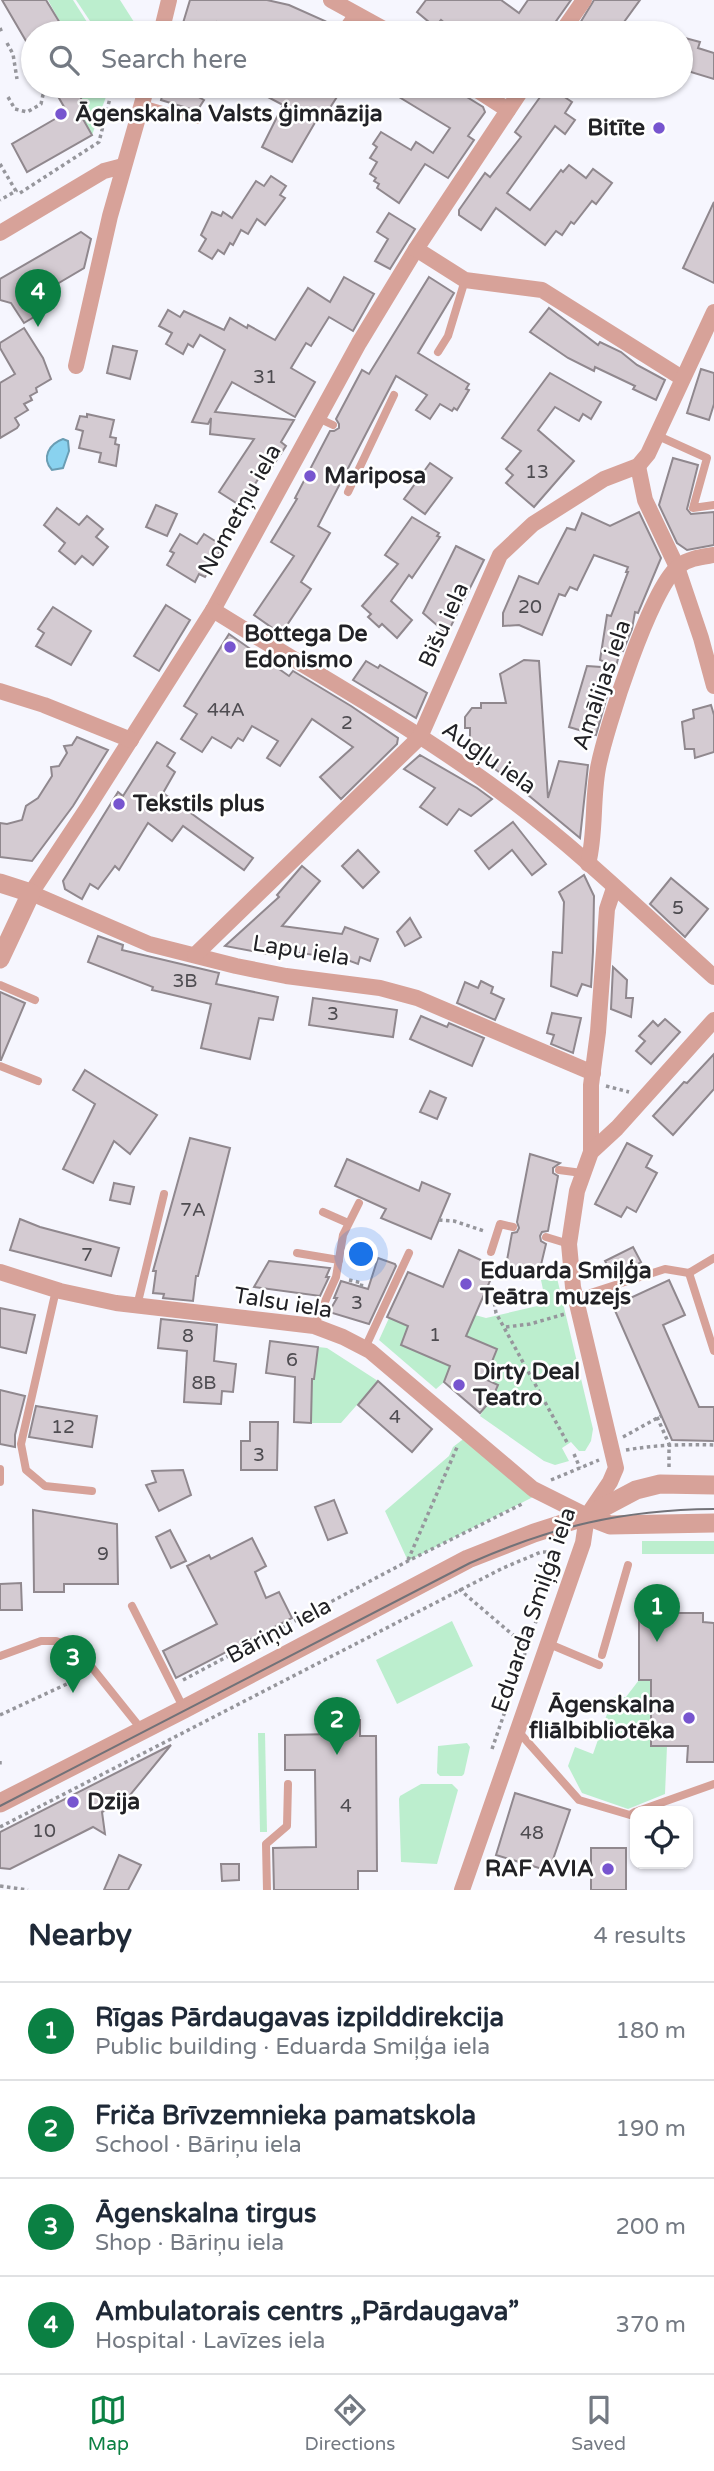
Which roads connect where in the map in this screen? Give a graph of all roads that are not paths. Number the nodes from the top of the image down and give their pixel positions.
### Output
1 (169, 0) edge
2 (331, 0) edge
3 (368, 0) edge
4 (584, 0) edge
5 (350, 17) junction
6 (164, 21) edge
7 (360, 21) edge
8 (569, 21) edge
9 (144, 98) edge
10 (490, 98) edge
11 (516, 98) edge
12 (142, 104) junction
13 (508, 110) junction
14 (198, 120) dead end
15 (123, 166) junction
16 (0, 233) edge
17 (416, 249) junction
18 (466, 280) junction
19 (714, 312) edge
20 (438, 352) dead end
21 (76, 366) dead end
22 (682, 378) junction
23 (394, 395) dead end
24 (656, 435) junction
25 (638, 466) junction
26 (348, 492) dead end
27 (714, 505) edge
28 (714, 555) edge
29 (677, 567) junction
30 (213, 610) junction
31 (714, 686) edge
32 (0, 691) edge
33 (420, 737) junction
34 (131, 740) junction
35 (588, 864) junction
36 (0, 883) edge
37 (614, 888) junction
38 (31, 893) junction
39 (195, 955) junction
40 (0, 959) edge
41 (714, 978) edge
42 (0, 985) edge
43 (35, 1000) dead end
44 (714, 1020) edge
45 (0, 1066) edge
46 (593, 1073) junction
47 (38, 1081) dead end
48 (591, 1153) junction
49 (559, 1170) dead end
50 (582, 1173) junction
51 (164, 1194) dead end
52 (359, 1203) dead end
53 (323, 1212) dead end
54 (348, 1223) junction
55 (513, 1227) dead end
56 (546, 1237) dead end
57 (569, 1244) junction
58 (491, 1252) dead end
59 (297, 1253) dead end
60 (409, 1253) dead end
61 (714, 1258) edge
62 (339, 1260) junction
63 (0, 1272) edge
64 (689, 1273) junction
65 (55, 1290) junction
66 (575, 1298) junction
67 (137, 1306) junction
68 (314, 1326) junction
69 (365, 1348) junction
70 (714, 1352) edge
71 (0, 1469) edge
72 (0, 1482) edge
73 (714, 1485) edge
74 (92, 1491) dead end
75 (587, 1517) junction
76 (714, 1523) edge
77 (628, 1564) dead end
78 (132, 1606) dead end
79 (544, 1651) junction
80 (0, 1656) edge
81 (602, 1656) dead end
82 (599, 1665) dead end
83 (184, 1709) junction
84 (142, 1730) junction
85 (517, 1730) junction
86 (288, 1784) dead end
87 (714, 1784) edge
88 (0, 1803) edge
89 (653, 1806) edge
90 (630, 1815) edge
91 (267, 1890) edge
92 (462, 1890) edge

1 - 6 street
2 - 5 street
3 - 5 street
4 - 8 street
5 - 7 street
9 - 12 street
10 - 13 street
11 - 13 street, Nometņu iela
12 - 14 lane
12 - 15 street
13 - 17 street, Nometņu iela
15 - 16 street
15 - 21 street
17 - 18 street
17 - 30 street, Nometņu iela
18 - 20 lane
18 - 22 street
19 - 22 street
22 - 24 street
23 - 26 lane
24 - 25 street
24 - 27 lane
25 - 29 street
25 - 33 street, Bišu iela
28 - 29 street
29 - 31 street
29 - 35 street, Amālijas iela
30 - 33 street, Augļu iela
30 - 34 street, Nometņu iela
32 - 34 street
33 - 35 street, Augļu iela
33 - 39 street, Bišu iela
34 - 38 street, Nometņu iela
35 - 37 street, Augļu iela
36 - 38 street, Lapu iela
37 - 41 street, Augļu iela
37 - 46 street
38 - 39 street, Lapu iela
38 - 40 street, Nometņu iela
39 - 46 street, Lapu iela
42 - 43 lane
44 - 48 street, Eduarda Smiļģa iela
45 - 47 lane
46 - 48 street
48 - 50 street, Eduarda Smiļģa iela
49 - 50 lane
50 - 57 street, Eduarda Smiļģa iela
51 - 67 lane
52 - 54 lane
53 - 54 lane
54 - 62 lane
55 - 58 lane
56 - 57 lane
57 - 66 street, Eduarda Smiļģa iela
59 - 62 lane
60 - 69 lane
61 - 64 lane
62 - 68 lane
63 - 65 street, Talsu iela
64 - 66 lane
64 - 70 lane
65 - 67 street, Talsu iela
65 - 74 lane
66 - 75 street, Eduarda Smiļģa iela
67 - 68 street, Talsu iela
68 - 69 street, Talsu iela
69 - 75 street, Talsu iela
71 - 72 lane
73 - 75 street, Bāriņu iela
75 - 76 street, Bāriņu iela
75 - 79 street, Eduarda Smiļģa iela
75 - 83 street, Bāriņu iela
77 - 81 lane
78 - 83 lane
79 - 82 lane
79 - 85 street, Eduarda Smiļģa iela
80 - 84 lane
83 - 84 street, Bāriņu iela
84 - 88 street, Bāriņu iela
85 - 90 lane
85 - 92 street, Eduarda Smiļģa iela
86 - 91 lane
87 - 89 lane

